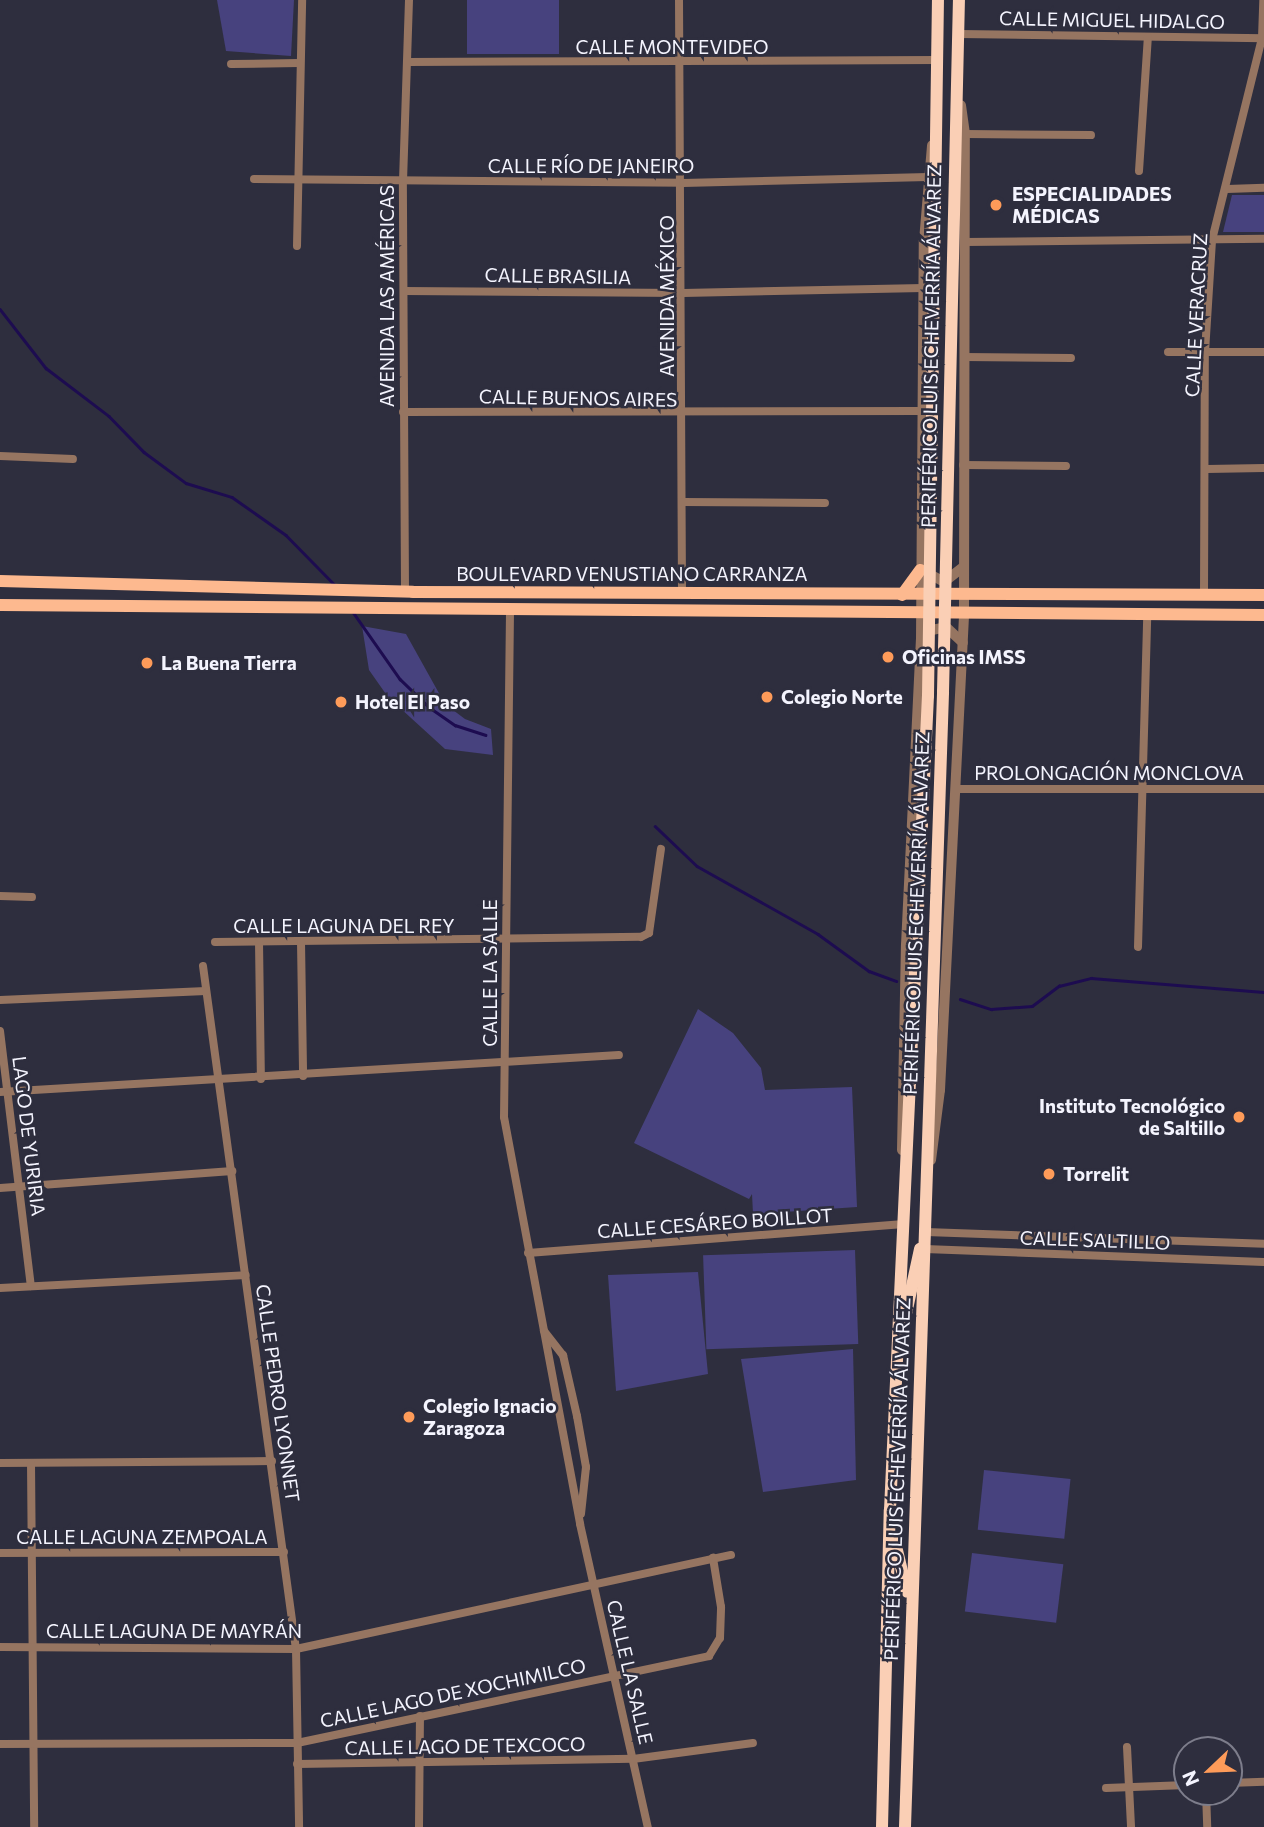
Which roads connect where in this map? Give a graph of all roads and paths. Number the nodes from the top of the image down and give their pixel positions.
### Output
1 (302, 0) edge
2 (409, 0) edge
3 (679, 0) edge
4 (938, 0) edge
5 (959, 0) edge
6 (1263, 0) edge
7 (959, 34) junction
8 (1148, 37) junction
9 (1263, 38) edge
10 (937, 60) junction
11 (408, 62) junction
12 (680, 63) junction
13 (231, 64) dead end
14 (299, 64) junction
15 (958, 81) junction
16 (965, 134) junction
17 (936, 135) junction
18 (1091, 135) dead end
19 (1139, 171) dead end
20 (928, 177) junction
21 (254, 179) dead end
22 (298, 180) junction
23 (403, 181) junction
24 (683, 183) junction
25 (1264, 188) edge
26 (1227, 189) junction
27 (1264, 239) edge
28 (1212, 240) junction
29 (965, 242) junction
30 (298, 246) dead end
31 (923, 288) junction
32 (404, 290) junction
33 (683, 293) junction
34 (1168, 352) dead end
35 (1206, 352) junction
36 (1264, 352) edge
37 (964, 358) junction
38 (1071, 358) dead end
39 (921, 411) junction
40 (403, 412) junction
41 (683, 415) junction
42 (0, 456) edge
43 (73, 459) dead end
44 (963, 465) junction
45 (1066, 466) dead end
46 (1264, 468) edge
47 (1207, 469) junction
48 (683, 502) junction
49 (825, 503) dead end
50 (919, 545) junction
51 (962, 567) junction
52 (920, 570) junction
53 (0, 581) edge
54 (405, 591) junction
55 (682, 593) junction
56 (921, 594) junction
57 (902, 595) junction
58 (964, 595) junction
59 (1204, 595) junction
60 (1264, 595) edge
61 (0, 605) edge
62 (510, 612) junction
63 (964, 613) junction
64 (921, 614) junction
65 (1264, 615) edge
66 (1147, 616) junction
67 (921, 641) junction
68 (963, 644) junction
69 (955, 789) junction
70 (1143, 789) junction
71 (1264, 789) edge
72 (661, 849) dead end
73 (0, 896) edge
74 (32, 897) dead end
75 (215, 942) dead end
76 (302, 942) junction
77 (506, 942) junction
78 (259, 943) junction
79 (1138, 947) dead end
80 (203, 966) dead end
81 (206, 991) junction
82 (0, 1000) edge
83 (0, 1031) edge
84 (619, 1055) dead end
85 (505, 1062) junction
86 (303, 1076) junction
87 (261, 1079) junction
88 (220, 1082) junction
89 (4, 1092) edge
90 (927, 1170) junction
91 (232, 1171) junction
92 (907, 1186) junction
93 (20, 1187) junction
94 (0, 1188) edge
95 (904, 1224) junction
96 (926, 1232) junction
97 (1264, 1244) edge
98 (925, 1250) junction
99 (528, 1253) junction
100 (1264, 1262) edge
101 (246, 1275) junction
102 (31, 1286) junction
103 (0, 1288) edge
104 (544, 1331) junction
105 (898, 1338) junction
106 (272, 1461) junction
107 (0, 1463) edge
108 (31, 1463) junction
109 (890, 1510) junction
110 (580, 1524) junction
111 (284, 1552) junction
112 (0, 1553) edge
113 (32, 1553) junction
114 (731, 1555) dead end
115 (713, 1558) junction
116 (594, 1582) junction
117 (910, 1594) junction
118 (0, 1647) edge
119 (32, 1647) junction
120 (296, 1649) junction
121 (615, 1674) junction
122 (420, 1716) junction
123 (297, 1742) junction
124 (753, 1743) dead end
125 (0, 1744) edge
126 (34, 1744) junction
127 (1127, 1746) dead end
128 (634, 1759) junction
129 (420, 1763) junction
130 (297, 1764) junction
131 (1264, 1782) edge
132 (1243, 1783) edge
133 (1173, 1786) edge
134 (1106, 1788) dead end
135 (1132, 1788) junction
136 (1206, 1806) edge
137 (34, 1827) edge
138 (299, 1827) edge
139 (419, 1827) edge
140 (648, 1827) edge
141 (882, 1827) edge
142 (905, 1827) edge
143 (1132, 1827) edge
144 (1207, 1827) edge

1 - 14 street
2 - 11 street, AVENIDA LAS AMÉRICAS
3 - 12 street, AVENIDA MÉXICO
4 - 10 highway, PERIFÉRICO LUIS ECHEVERRÍA ÁLVAREZ
5 - 7 highway, PERIFÉRICO LUIS ECHEVERRÍA ÁLVAREZ
6 - 9 street, CALLE VERACRUZ
7 - 8 street, CALLE MIGUEL HIDALGO
7 - 15 highway, PERIFÉRICO LUIS ECHEVERRÍA ÁLVAREZ
8 - 9 street, CALLE MIGUEL HIDALGO
8 - 19 street
9 - 26 street, CALLE VERACRUZ
10 - 12 street, CALLE MONTEVIDEO
10 - 17 highway, PERIFÉRICO LUIS ECHEVERRÍA ÁLVAREZ
11 - 12 street, CALLE MONTEVIDEO
11 - 23 street, AVENIDA LAS AMÉRICAS
12 - 24 street, AVENIDA MÉXICO
13 - 14 street
14 - 22 street
15 - 16 street
15 - 90 highway, PERIFÉRICO LUIS ECHEVERRÍA ÁLVAREZ
16 - 18 street
16 - 29 street
17 - 20 street, PERIFÉRICO LUIS ECHEVERRÍA ÁLVAREZ
17 - 92 highway, PERIFÉRICO LUIS ECHEVERRÍA ÁLVAREZ
20 - 24 street, CALLE RÍO DE JANEIRO
20 - 31 street, PERIFÉRICO LUIS ECHEVERRÍA ÁLVAREZ
21 - 22 street, CALLE RÍO DE JANEIRO
22 - 23 street, CALLE RÍO DE JANEIRO
22 - 30 street
23 - 24 street, CALLE RÍO DE JANEIRO
23 - 32 street, AVENIDA LAS AMÉRICAS
24 - 33 street, AVENIDA MÉXICO
25 - 26 street
26 - 28 street, CALLE VERACRUZ
27 - 28 street
28 - 29 street
28 - 35 street, CALLE VERACRUZ
29 - 37 street
31 - 33 street, CALLE BRASILIA
31 - 39 street, PERIFÉRICO LUIS ECHEVERRÍA ÁLVAREZ
32 - 33 street, CALLE BRASILIA
32 - 40 street, AVENIDA LAS AMÉRICAS
33 - 41 street, AVENIDA MÉXICO
34 - 35 street
35 - 36 street
35 - 47 street, CALLE VERACRUZ
37 - 38 street
37 - 44 street
39 - 41 street, CALLE BUENOS AIRES
39 - 50 street, PERIFÉRICO LUIS ECHEVERRÍA ÁLVAREZ
40 - 41 street, CALLE BUENOS AIRES
40 - 54 street, AVENIDA LAS AMÉRICAS
41 - 48 street, AVENIDA MÉXICO
42 - 43 street
44 - 45 street
44 - 51 street
46 - 47 street
47 - 59 street, CALLE VERACRUZ
48 - 49 street
48 - 55 street, AVENIDA MÉXICO
50 - 51 street
50 - 52 street, PERIFÉRICO LUIS ECHEVERRÍA ÁLVAREZ
51 - 58 street
52 - 56 street, PERIFÉRICO LUIS ECHEVERRÍA ÁLVAREZ
52 - 57 main road
53 - 54 main road, BOULEVARD VENUSTIANO CARRANZA
54 - 55 main road, BOULEVARD VENUSTIANO CARRANZA
55 - 57 main road, BOULEVARD VENUSTIANO CARRANZA
56 - 57 main road, BOULEVARD VENUSTIANO CARRANZA
56 - 58 main road, BOULEVARD VENUSTIANO CARRANZA
56 - 64 street, PERIFÉRICO LUIS ECHEVERRÍA ÁLVAREZ
58 - 59 main road, BOULEVARD VENUSTIANO CARRANZA
58 - 63 street
59 - 60 main road, BOULEVARD VENUSTIANO CARRANZA
61 - 62 main road, BOULEVARD VENUSTIANO CARRANZA
62 - 64 main road, BOULEVARD VENUSTIANO CARRANZA
62 - 77 street, CALLE LA SALLE
63 - 64 main road, BOULEVARD VENUSTIANO CARRANZA
63 - 66 main road, BOULEVARD VENUSTIANO CARRANZA
63 - 68 street
64 - 67 street, PERIFÉRICO LUIS ECHEVERRÍA ÁLVAREZ
65 - 66 main road, BOULEVARD VENUSTIANO CARRANZA
66 - 70 street
67 - 68 street
67 - 92 street, PERIFÉRICO LUIS ECHEVERRÍA ÁLVAREZ
68 - 69 street
69 - 70 street, PROLONGACIÓN MONCLOVA
69 - 90 street
70 - 71 street, PROLONGACIÓN MONCLOVA
70 - 79 street
72 - 77 street, CALLE LAGUNA DEL REY
73 - 74 street
75 - 78 street, CALLE LAGUNA DEL REY
76 - 77 street, CALLE LAGUNA DEL REY
76 - 78 street, CALLE LAGUNA DEL REY
76 - 86 street
77 - 85 street, CALLE LA SALLE
78 - 87 street
80 - 81 street, CALLE PEDRO LYONNET
81 - 82 street
81 - 88 street, CALLE PEDRO LYONNET
83 - 89 street, LAGO DE YURIRIA
84 - 85 street
85 - 86 street
85 - 99 street, CALLE LA SALLE
86 - 87 street
87 - 88 street
88 - 89 street
88 - 91 street, CALLE PEDRO LYONNET
89 - 93 street, LAGO DE YURIRIA
90 - 96 highway, PERIFÉRICO LUIS ECHEVERRÍA ÁLVAREZ
91 - 93 street
91 - 101 street, CALLE PEDRO LYONNET
92 - 95 highway, PERIFÉRICO LUIS ECHEVERRÍA ÁLVAREZ
93 - 94 street
93 - 102 street, LAGO DE YURIRIA
95 - 99 street, CALLE CESÁREO BOILLOT
95 - 105 highway, PERIFÉRICO LUIS ECHEVERRÍA ÁLVAREZ
96 - 97 street, CALLE SALTILLO
96 - 98 highway, PERIFÉRICO LUIS ECHEVERRÍA ÁLVAREZ
96 - 105 highway
98 - 100 street, CALLE SALTILLO
98 - 117 highway, PERIFÉRICO LUIS ECHEVERRÍA ÁLVAREZ
99 - 104 street, CALLE LA SALLE
101 - 102 street
101 - 106 street, CALLE PEDRO LYONNET
102 - 103 street
104 - 110 street, CALLE LA SALLE
104 - 110 street, CALLE LA SALLE
105 - 109 highway, PERIFÉRICO LUIS ECHEVERRÍA ÁLVAREZ
106 - 108 street
106 - 111 street, CALLE PEDRO LYONNET
107 - 108 street
108 - 113 street
109 - 117 highway
109 - 141 highway, PERIFÉRICO LUIS ECHEVERRÍA ÁLVAREZ
110 - 116 street, CALLE LA SALLE
111 - 113 street, CALLE LAGUNA ZEMPOALA
111 - 120 street, CALLE PEDRO LYONNET
112 - 113 street, CALLE LAGUNA ZEMPOALA
113 - 119 street
114 - 115 street, CALLE LAGUNA DE MAYRÁN
115 - 116 street, CALLE LAGUNA DE MAYRÁN
115 - 121 street, CALLE LAGO DE XOCHIMILCO
116 - 120 street, CALLE LAGUNA DE MAYRÁN
116 - 121 street, CALLE LA SALLE
117 - 142 highway, PERIFÉRICO LUIS ECHEVERRÍA ÁLVAREZ
118 - 119 street, CALLE LAGUNA DE MAYRÁN
119 - 120 street, CALLE LAGUNA DE MAYRÁN
119 - 126 street
120 - 123 street, CALLE PEDRO LYONNET
121 - 122 street, CALLE LAGO DE XOCHIMILCO
121 - 128 street, CALLE LA SALLE
122 - 123 street, CALLE LAGO DE XOCHIMILCO
122 - 129 street
123 - 126 street, CALLE LAGO DE XOCHIMILCO
123 - 130 street, CALLE PEDRO LYONNET
124 - 128 street, CALLE LAGO DE TEXCOCO
125 - 126 street, CALLE LAGO DE XOCHIMILCO
126 - 137 street
127 - 135 street
128 - 129 street, CALLE LAGO DE TEXCOCO
128 - 140 street, CALLE LA SALLE
129 - 130 street, CALLE LAGO DE TEXCOCO
129 - 139 street
130 - 138 street, CALLE PEDRO LYONNET
131 - 132 street
133 - 135 street
134 - 135 street
135 - 143 street
136 - 144 street

